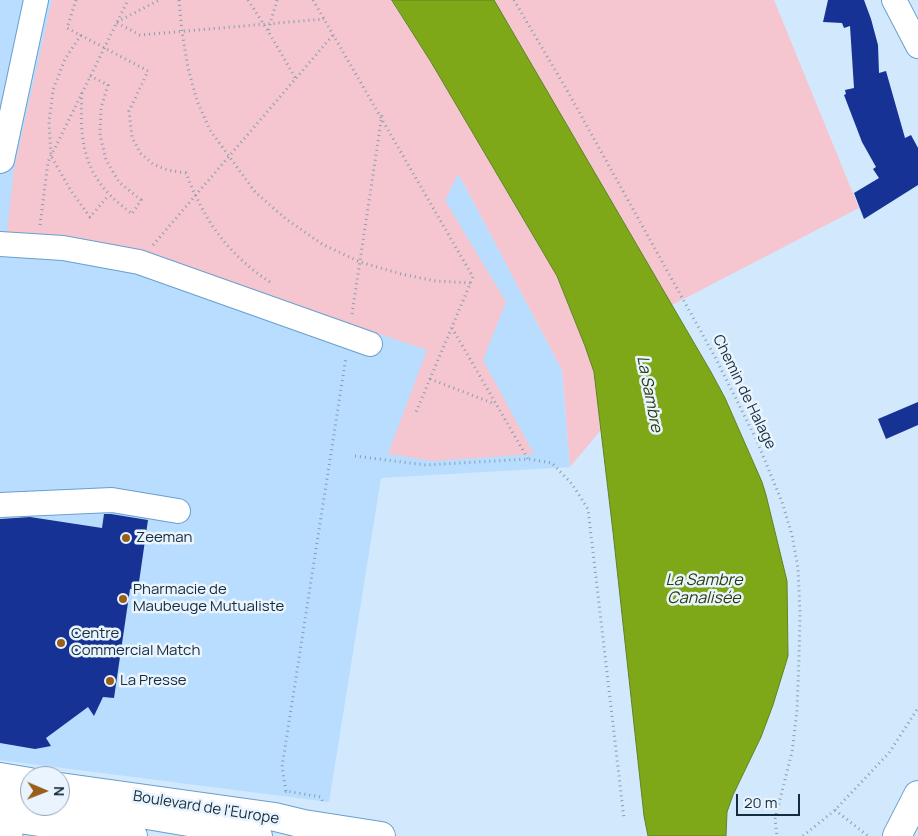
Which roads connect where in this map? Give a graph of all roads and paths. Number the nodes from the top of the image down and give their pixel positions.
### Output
1 (36, 0) edge
2 (76, 0) edge
3 (128, 0) edge
4 (159, 0) edge
5 (179, 0) edge
6 (248, 0) edge
7 (277, 0) edge
8 (313, 0) edge
9 (514, 0) edge
10 (894, 0) edge
11 (324, 19) junction
12 (117, 23) junction
13 (264, 24) junction
14 (271, 24) junction
15 (182, 32) junction
16 (268, 32) junction
17 (81, 35) junction
18 (333, 35) junction
19 (918, 46) edge
20 (104, 48) junction
21 (90, 76) junction
22 (296, 79) junction
23 (82, 93) junction
24 (382, 117) junction
25 (51, 156) junction
26 (229, 157) junction
27 (0, 161) edge
28 (109, 195) junction
29 (195, 196) junction
30 (0, 244) edge
31 (38, 246) junction
32 (139, 262) junction
33 (360, 262) junction
34 (470, 282) junction
35 (278, 287) dead end
36 (452, 327) junction
37 (360, 340) junction
38 (430, 379) junction
39 (496, 404) junction
40 (416, 412) dead end
41 (355, 456) dead end
42 (528, 459) junction
43 (0, 505) edge
44 (178, 511) dead end
45 (918, 708) edge
46 (0, 777) edge
47 (20, 780) edge
48 (70, 788) edge
49 (286, 791) dead end
50 (918, 795) edge
51 (70, 807) edge
52 (835, 810) junction
53 (11, 814) edge
54 (624, 819) dead end
55 (134, 836) edge
56 (260, 836) edge
57 (381, 836) edge
58 (777, 836) edge
59 (803, 836) edge
60 (868, 836) edge
61 (897, 836) edge

1 - 27 street
2 - 17 path
3 - 12 path
4 - 12 path
5 - 15 path
6 - 13 path
7 - 14 path
8 - 11 path
9 - 58 path, Chemin de Halage
10 - 19 street
11 - 14 path
11 - 18 path
12 - 15 path
12 - 20 path
13 - 14 path
13 - 15 path
13 - 16 path
14 - 16 path
15 - 26 path
16 - 22 path
17 - 20 path
17 - 25 path
18 - 22 path
18 - 24 path
20 - 21 path
20 - 29 path
21 - 23 path
21 - 28 path
22 - 26 path
23 - 25 path
23 - 28 path
24 - 33 path
24 - 34 path
25 - 28 path
25 - 31 path
26 - 29 path
26 - 33 path
29 - 32 path
29 - 35 path
30 - 31 street
31 - 32 street
32 - 37 street
33 - 34 path
33 - 37 path
34 - 36 path
36 - 38 path
36 - 39 path
37 - 49 path
38 - 39 path
38 - 40 path
39 - 42 path
41 - 42 path
42 - 54 path
43 - 44 street
45 - 52 path
46 - 47 main road
48 - 57 main road, Boulevard de l'Europe
50 - 61 main road
51 - 56 street
52 - 59 path
52 - 60 path
53 - 55 main road

